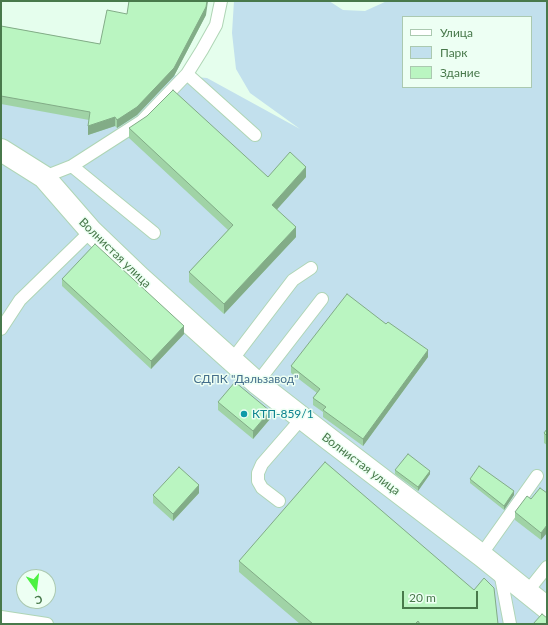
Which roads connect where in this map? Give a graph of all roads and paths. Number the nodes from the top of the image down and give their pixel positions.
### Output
1 (221, 1) edge
2 (187, 74) junction
3 (255, 135) dead end
4 (1, 150) edge
5 (72, 166) junction
6 (44, 177) junction
7 (91, 231) junction
8 (154, 233) dead end
9 (311, 268) dead end
10 (322, 298) dead end
11 (1, 329) edge
12 (232, 360) junction
13 (257, 383) junction
14 (302, 418) junction
15 (537, 476) dead end
16 (279, 501) dead end
17 (481, 555) junction
18 (547, 567) edge
19 (500, 571) junction
20 (527, 592) junction
21 (547, 608) edge
22 (1, 617) edge
23 (47, 624) edge
24 (510, 624) edge

1 - 2 lane
2 - 3 lane
2 - 5 lane
4 - 6 street, Волнистая улица
5 - 6 lane
5 - 8 lane
6 - 7 street, Волнистая улица
7 - 11 lane
7 - 12 street, Волнистая улица
9 - 12 lane
10 - 13 lane
12 - 13 street, Волнистая улица
13 - 14 street, Волнистая улица
14 - 16 lane
14 - 17 street, Волнистая улица
15 - 17 lane
17 - 19 street, Волнистая улица
18 - 20 lane
19 - 20 street, Волнистая улица
19 - 24 lane
20 - 21 street, Волнистая улица
22 - 23 lane

